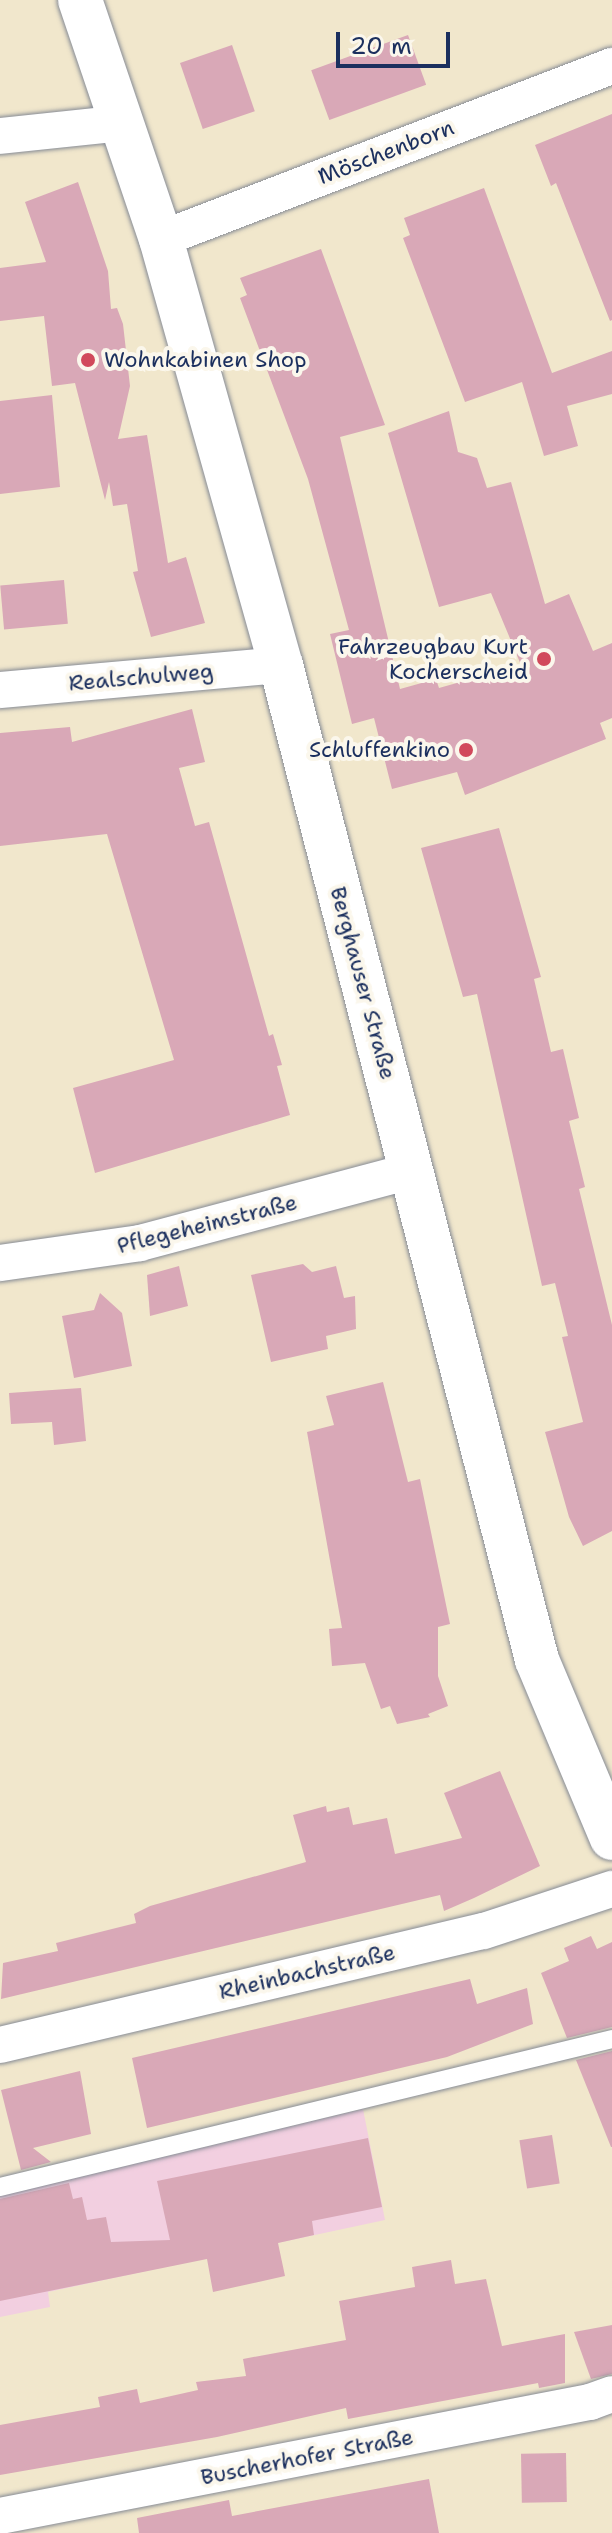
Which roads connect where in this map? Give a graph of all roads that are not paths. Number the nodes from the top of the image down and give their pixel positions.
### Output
1 (80, 0) edge
2 (612, 66) edge
3 (123, 123) junction
4 (0, 136) edge
5 (161, 239) junction
6 (281, 665) junction
7 (0, 690) edge
8 (411, 1171) junction
9 (0, 1263) edge
10 (612, 1838) edge
11 (612, 1889) edge
12 (612, 2039) edge
13 (0, 2045) edge
14 (0, 2187) edge
15 (612, 2394) edge
16 (0, 2516) edge

1 - 3 street, Berghauser Straße
2 - 5 street, Möschenborn
3 - 4 street
3 - 5 street, Berghauser Straße
5 - 6 street, Berghauser Straße
6 - 7 street, Realschulweg
6 - 8 street, Berghauser Straße
8 - 9 street, Pflegeheimstraße
8 - 10 street, Berghauser Straße
11 - 13 street, Rheinbachstraße
12 - 14 lane
15 - 16 street, Buscherhofer Straße

